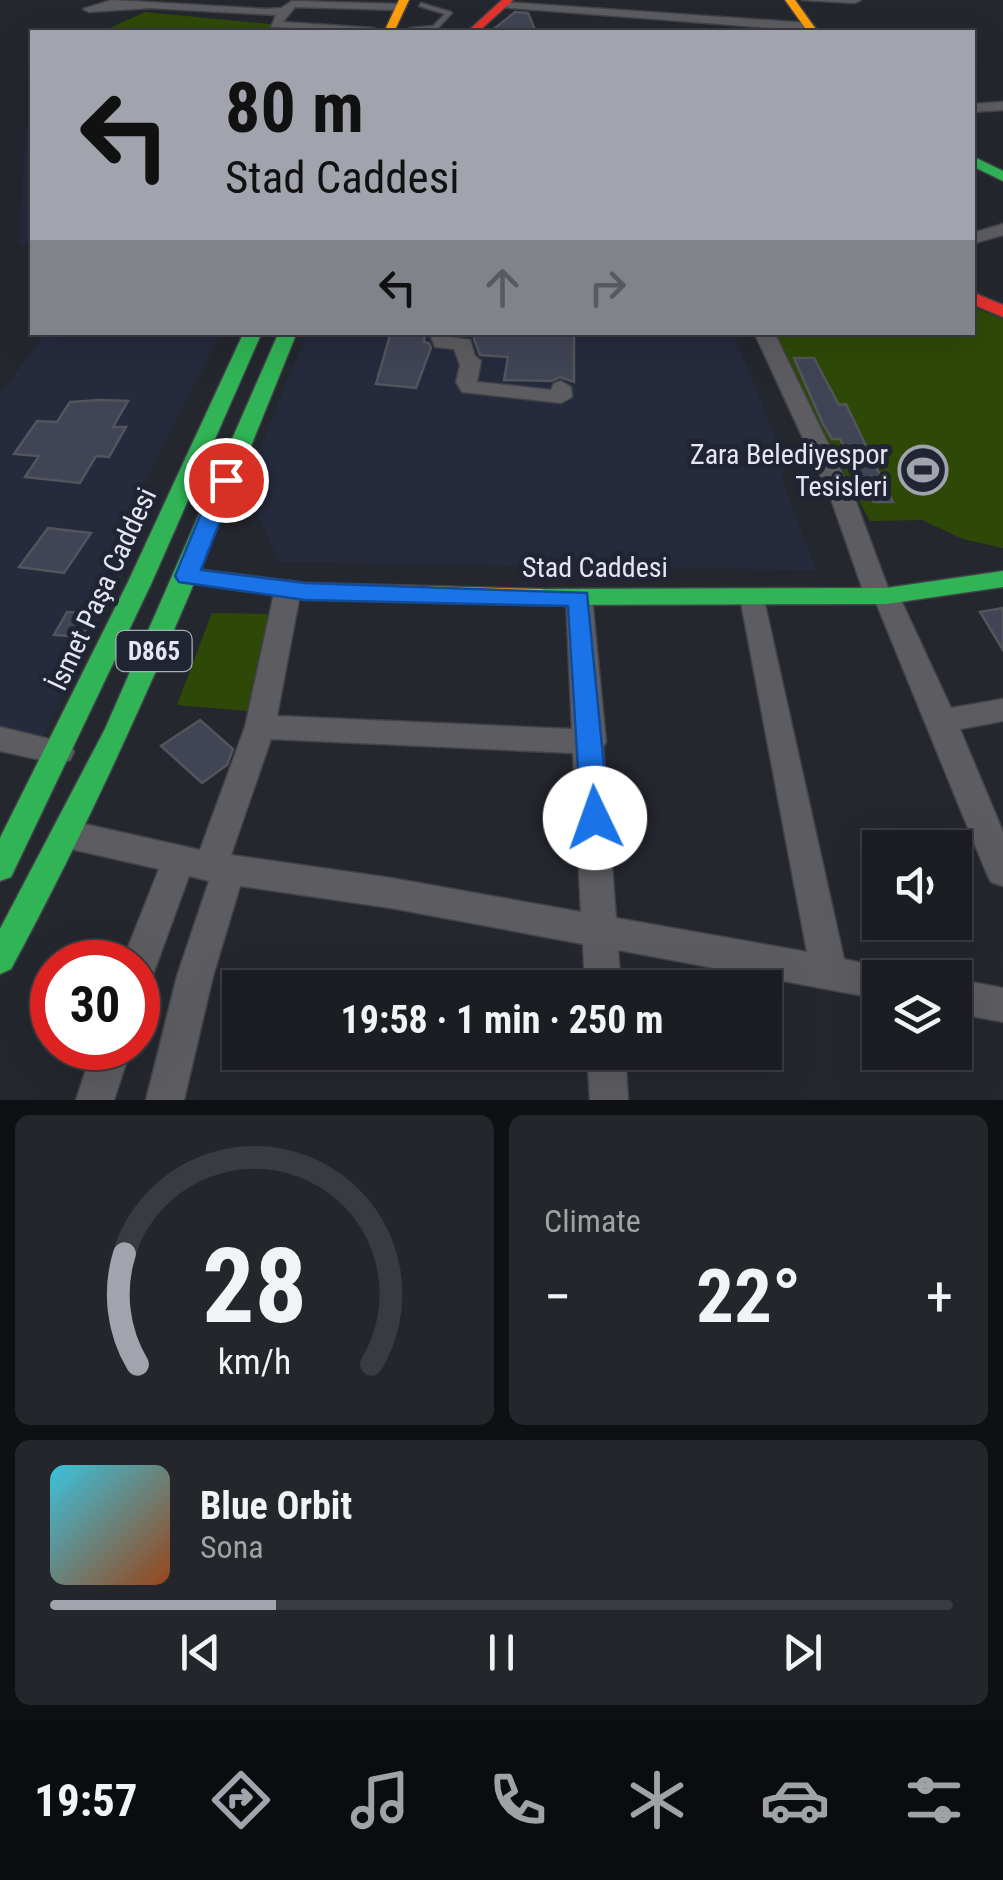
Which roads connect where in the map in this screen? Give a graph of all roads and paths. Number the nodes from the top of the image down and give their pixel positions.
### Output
1 (126, 0) edge
2 (204, 0) edge
3 (377, 0) edge
4 (790, 0) edge
5 (808, 0) edge
6 (856, 0) edge
7 (506, 2) edge
8 (412, 3) edge
9 (290, 5) edge
10 (184, 8) junction
11 (349, 30) edge
12 (403, 30) edge
13 (474, 30) edge
14 (811, 30) edge
15 (1003, 106) edge
16 (975, 108) edge
17 (975, 162) edge
18 (1003, 177) edge
19 (1003, 229) edge
20 (975, 238) edge
21 (975, 298) edge
22 (1000, 308) edge
23 (252, 335) edge
24 (287, 335) edge
25 (440, 335) edge
26 (765, 335) edge
27 (560, 387) dead end
28 (187, 576) junction
29 (1003, 579) edge
30 (288, 589) junction
31 (882, 596) junction
32 (579, 598) junction
33 (753, 598) junction
34 (1003, 710) edge
35 (942, 721) junction
36 (260, 727) junction
37 (0, 739) edge
38 (591, 742) junction
39 (59, 752) junction
40 (72, 835) junction
41 (206, 865) junction
42 (0, 868) edge
43 (1002, 869) edge
44 (602, 932) junction
45 (156, 940) edge
46 (0, 960) edge
47 (603, 970) edge
48 (825, 972) junction
49 (862, 979) edge
50 (972, 999) edge
51 (1003, 1005) edge
52 (105, 1070) edge
53 (608, 1070) edge
54 (95, 1100) edge
55 (165, 1100) edge
56 (610, 1100) edge

1 - 10 street
2 - 10 street
3 - 8 street
4 - 14 main road
5 - 6 street
7 - 13 main road
7 - 14 street
8 - 9 street
8 - 12 main road
9 - 10 street
9 - 11 street
15 - 16 street
17 - 18 main road
19 - 20 street
21 - 22 main road
23 - 39 main road, İsmet Paşa Caddesi / D865
24 - 28 main road, D865
25 - 27 street
26 - 31 street
28 - 30 main road, Stad Caddesi
28 - 40 main road, D865
29 - 31 main road, Stad Caddesi
30 - 32 main road, Stad Caddesi
30 - 36 street
31 - 33 main road, Stad Caddesi
31 - 35 street
32 - 33 main road, Stad Caddesi
32 - 38 street
33 - 48 street
34 - 35 street
35 - 43 street
36 - 38 street
36 - 41 street
37 - 39 street
38 - 44 street
39 - 42 main road, İsmet Paşa Caddesi / D865
40 - 41 street
40 - 46 main road, D865
41 - 44 street
41 - 45 street
41 - 55 street
44 - 47 street
44 - 48 street
48 - 49 street
50 - 51 street
52 - 54 street
53 - 56 street

